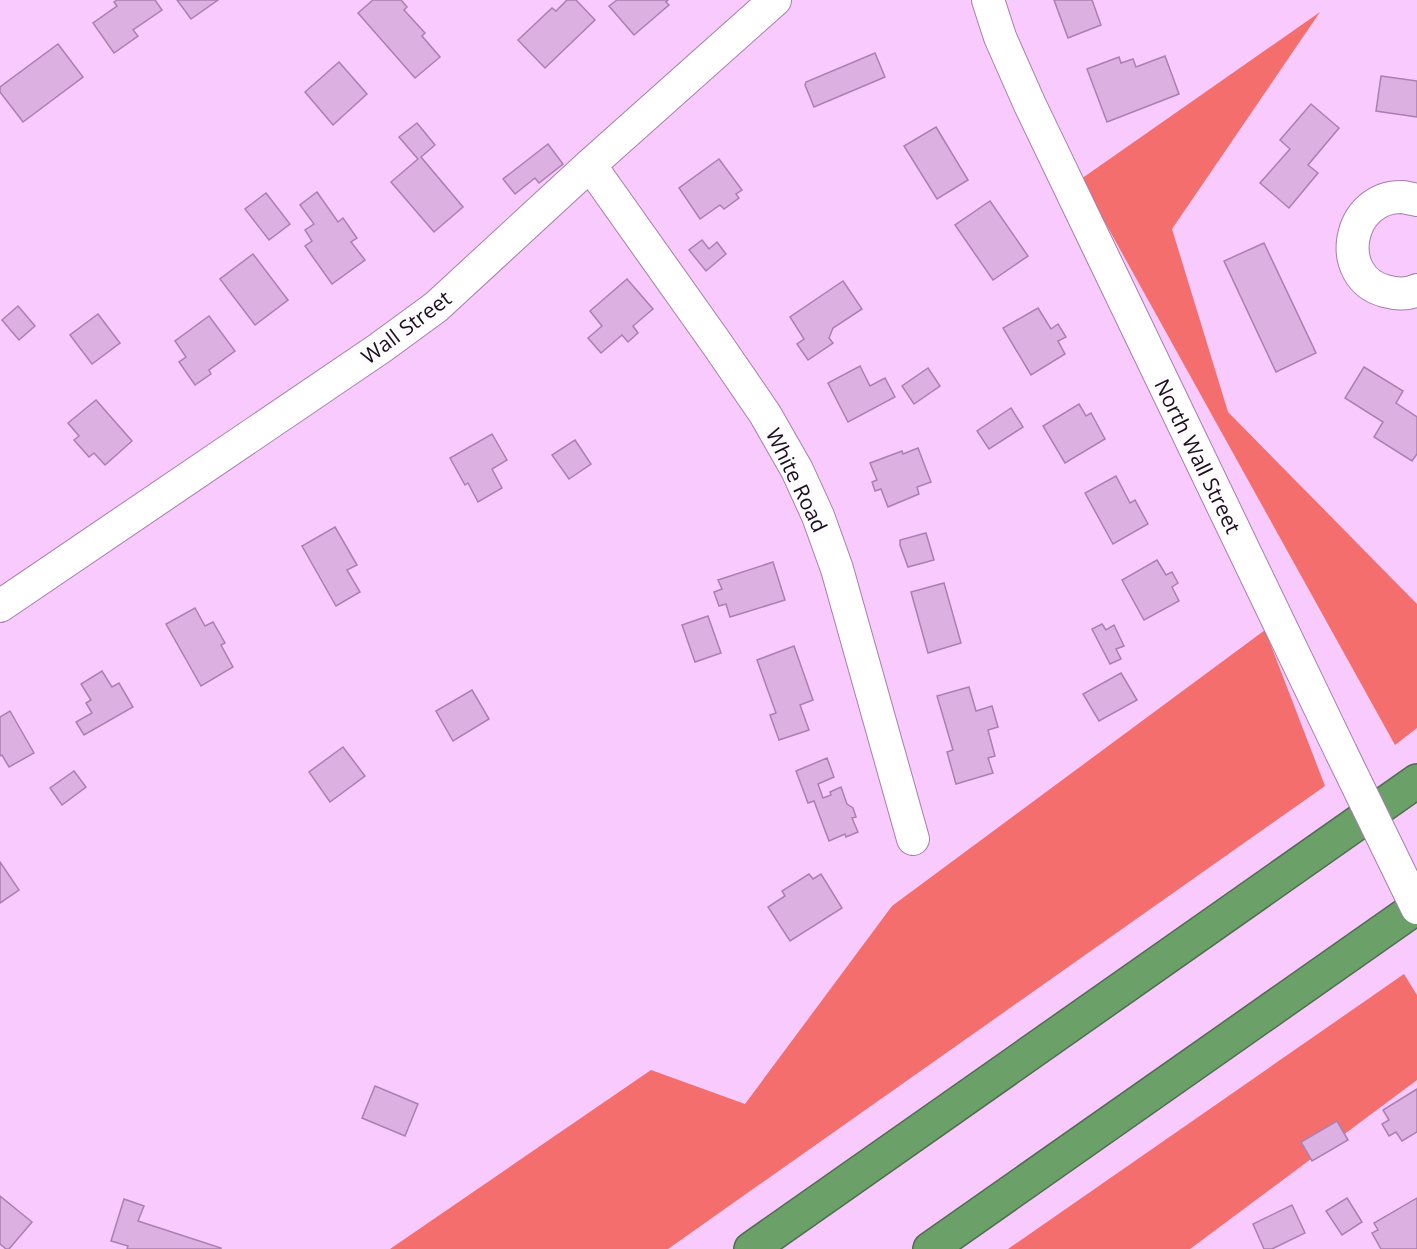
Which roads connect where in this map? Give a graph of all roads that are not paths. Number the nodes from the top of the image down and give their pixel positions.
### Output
1 (775, 0) edge
2 (988, 0) edge
3 (590, 165) junction
4 (1417, 200) edge
5 (1417, 290) edge
6 (0, 606) edge
7 (1417, 781) edge
8 (913, 839) dead end
9 (1417, 908) edge
10 (751, 1249) edge
11 (930, 1249) edge

1 - 3 street, Wall Street
2 - 9 street, North Wall Street, bridge
3 - 6 street, Wall Street
3 - 8 street, White Road
4 - 5 street
7 - 10 highway
9 - 11 highway

